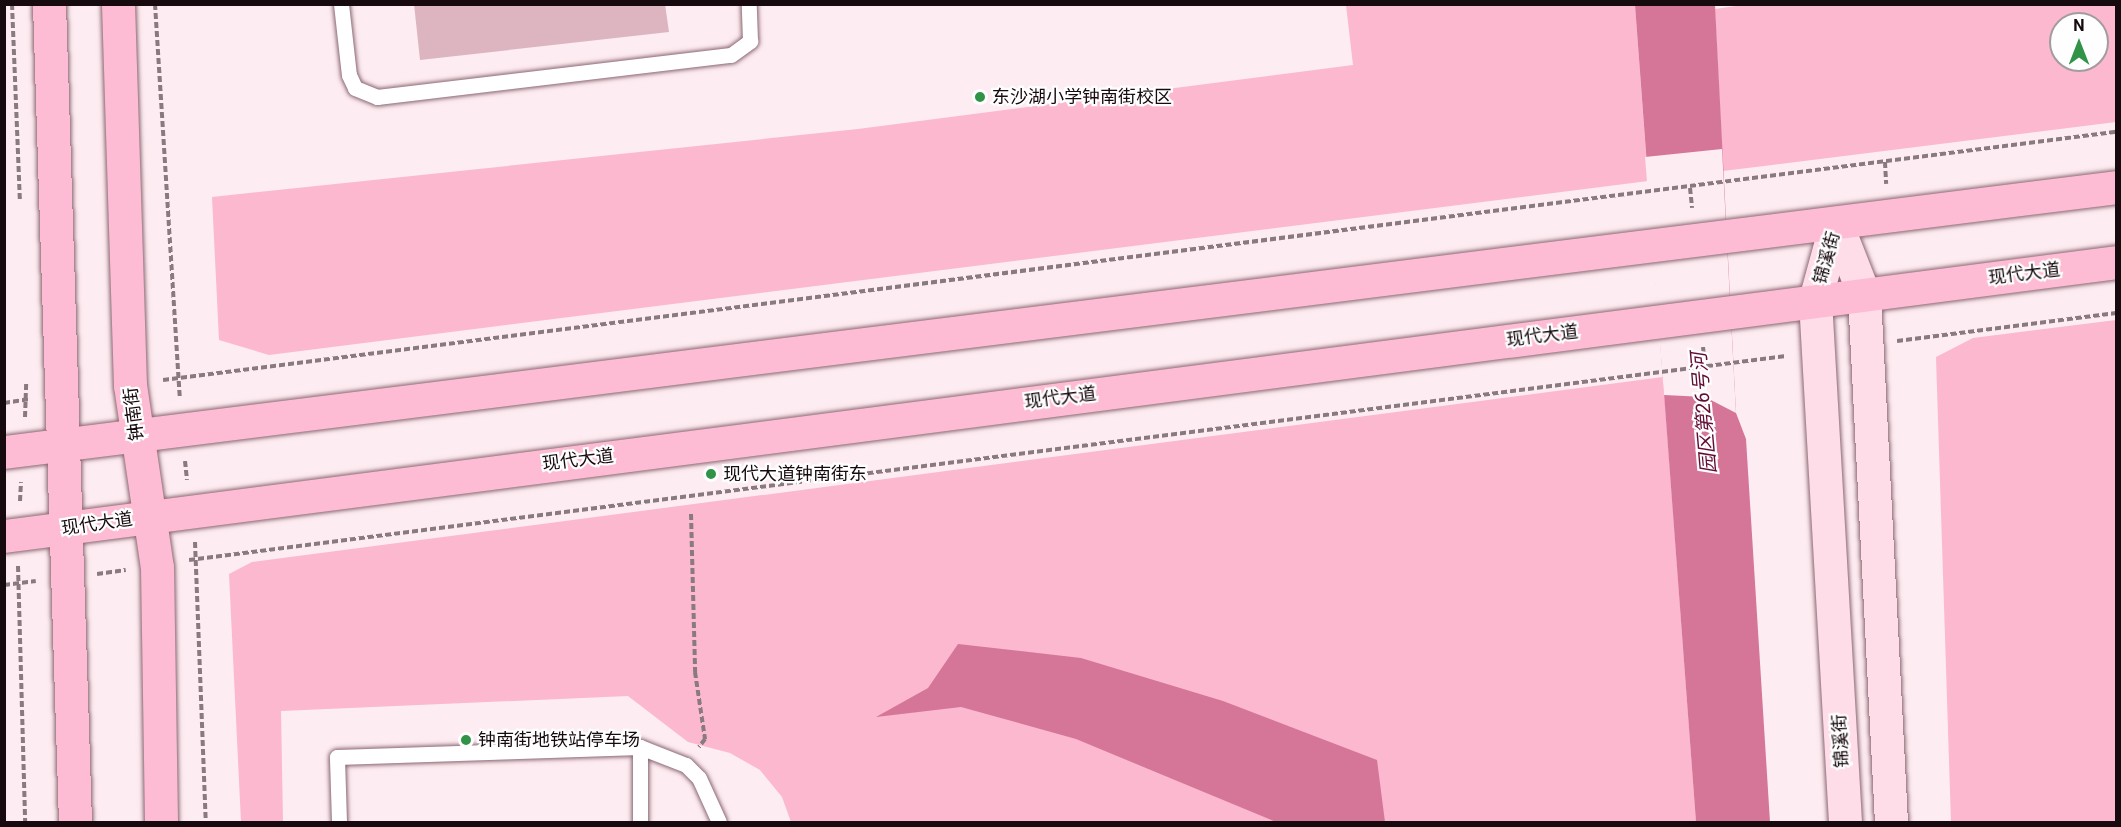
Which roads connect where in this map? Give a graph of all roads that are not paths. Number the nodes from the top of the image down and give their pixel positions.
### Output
1 (49, 4) edge
2 (118, 4) edge
3 (341, 4) edge
4 (749, 4) edge
5 (2116, 187) edge
6 (1836, 223) junction
7 (2116, 262) edge
8 (1864, 295) junction
9 (1815, 300) junction
10 (135, 434) junction
11 (63, 443) junction
12 (14, 451) edge
13 (148, 517) junction
14 (67, 528) junction
15 (11, 535) edge
16 (640, 747) junction
17 (75, 822) edge
18 (161, 822) edge
19 (339, 822) edge
20 (640, 822) edge
21 (719, 822) edge
22 (1845, 822) edge
23 (1891, 822) edge

1 - 11 main road
2 - 10 main road, 钟南街
3 - 4 lane
5 - 6 main road
6 - 8 main road, 锦溪街
6 - 9 main road, 锦溪街
6 - 10 main road
7 - 8 main road, 现代大道
8 - 9 main road, 现代大道
8 - 23 main road, 锦溪街
9 - 13 main road, 现代大道
9 - 22 main road, 锦溪街
10 - 11 main road
10 - 13 main road, 钟南街
11 - 12 main road
11 - 14 main road
13 - 14 main road, 现代大道
13 - 18 main road, 钟南街
14 - 15 main road, 现代大道
14 - 17 main road
16 - 19 lane
16 - 20 lane
16 - 21 lane

